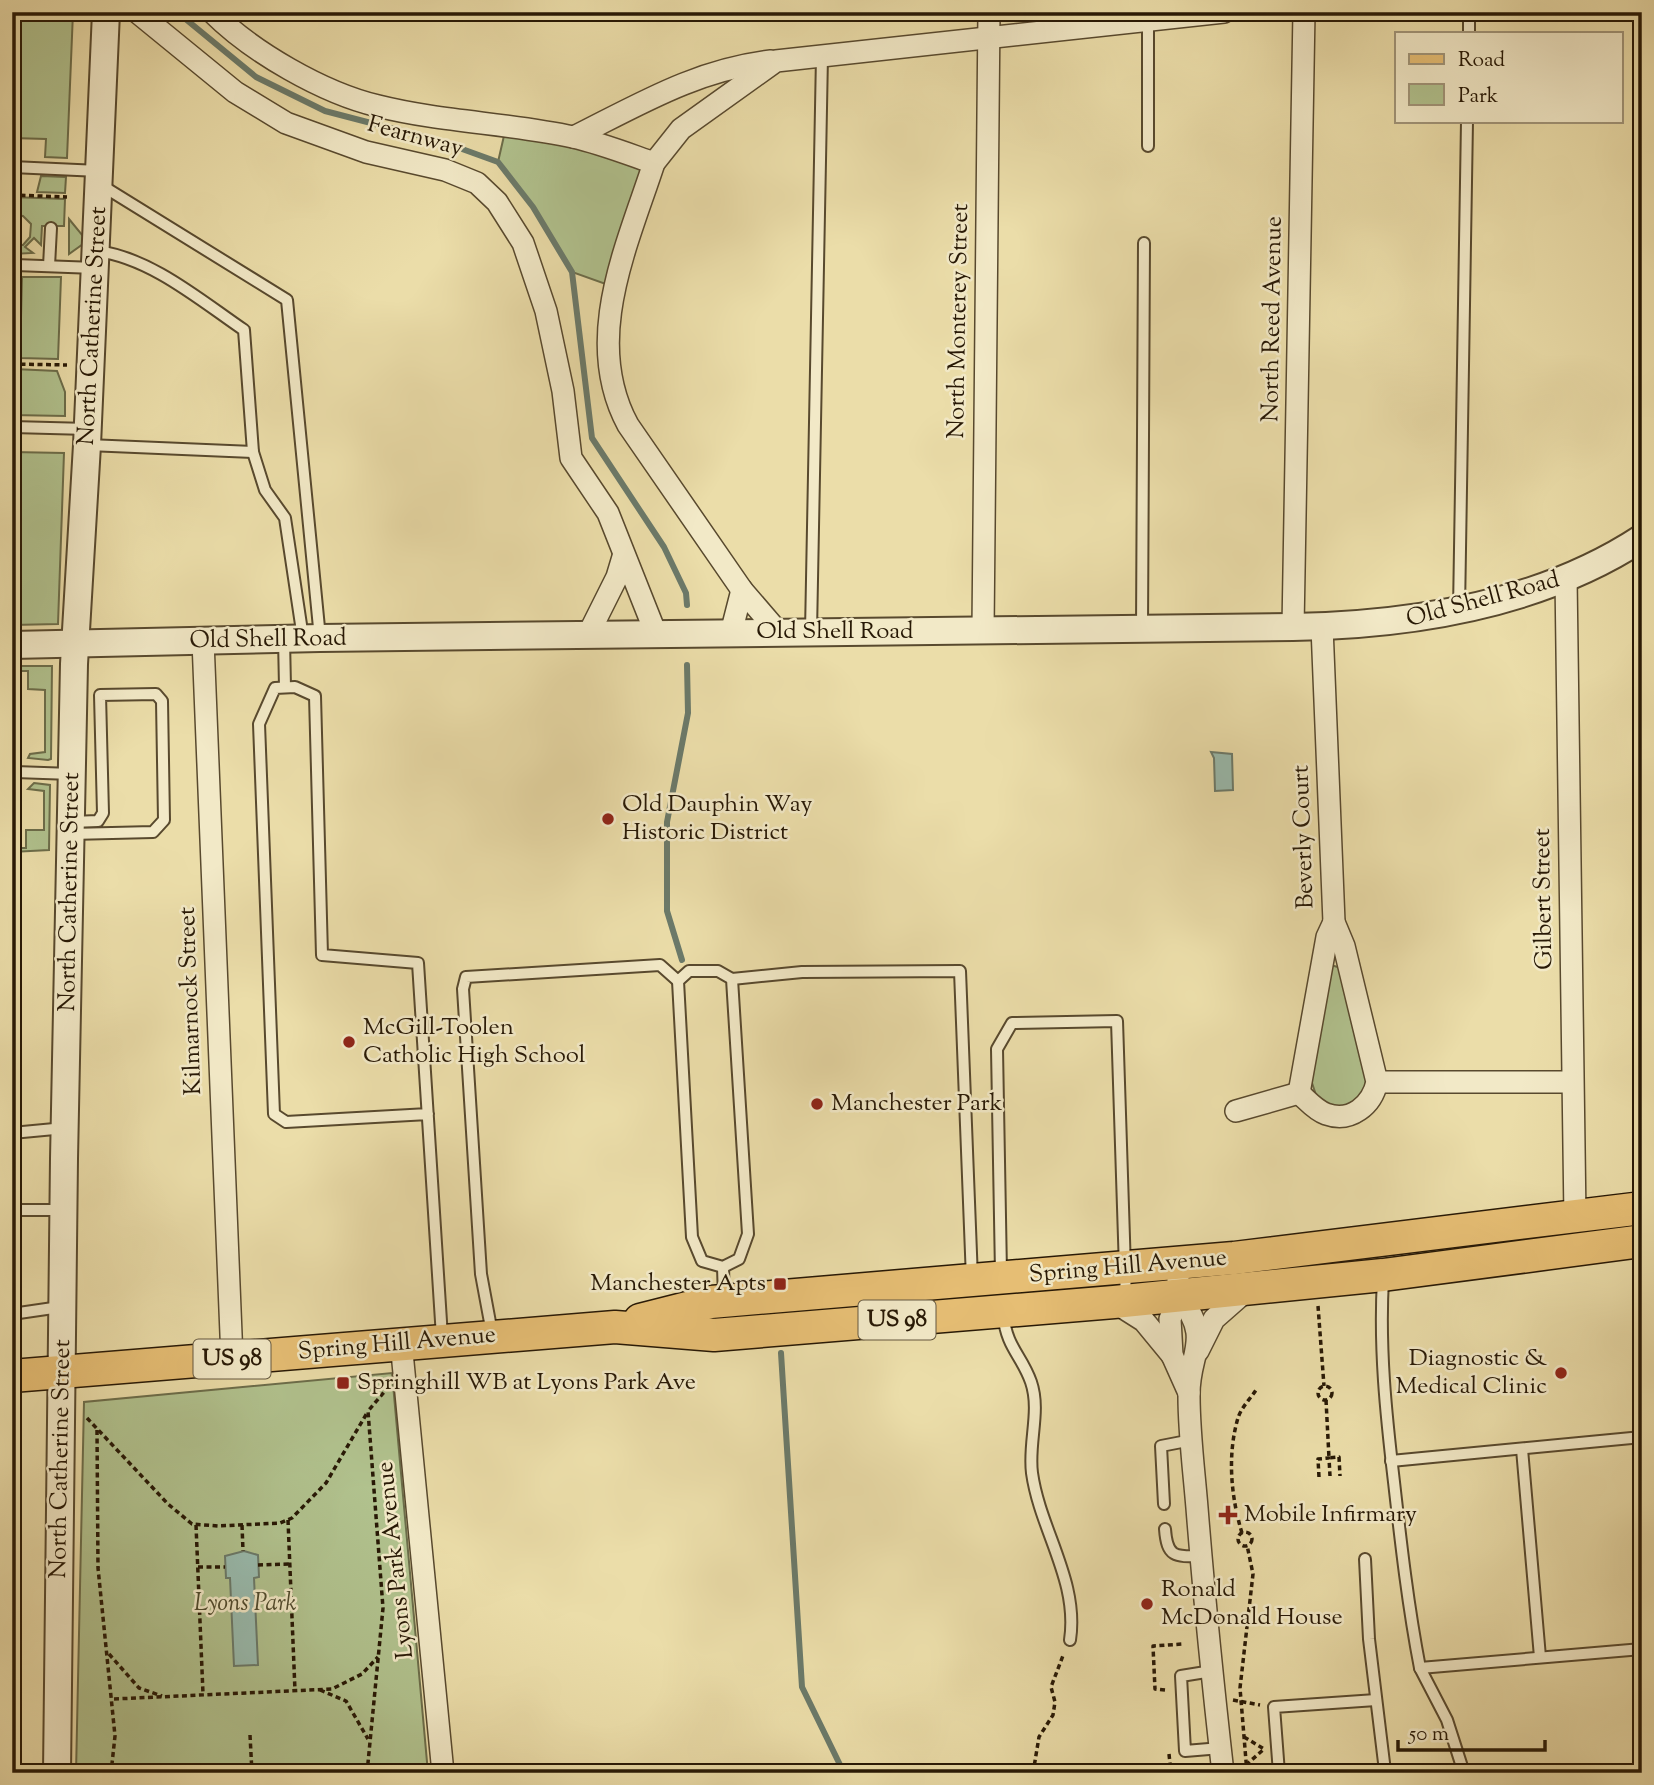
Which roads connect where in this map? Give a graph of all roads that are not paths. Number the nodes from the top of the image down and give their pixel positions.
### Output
1 (106, 12) edge
2 (137, 12) edge
3 (212, 12) edge
4 (989, 12) edge
5 (1224, 12) edge
6 (1304, 12) edge
7 (1469, 12) edge
8 (1149, 17) edge
9 (1469, 32) edge
10 (989, 37) junction
11 (822, 56) junction
12 (776, 61) junction
13 (1467, 122) edge
14 (574, 137) junction
15 (1148, 146) dead end
16 (654, 163) junction
17 (12, 167) edge
18 (99, 177) junction
19 (51, 228) dead end
20 (1144, 243) dead end
21 (95, 259) junction
22 (15, 265) dead end
23 (49, 266) junction
24 (12, 427) edge
25 (88, 437) junction
26 (253, 452) junction
27 (1642, 538) edge
28 (623, 557) junction
29 (1566, 579) junction
30 (742, 590) junction
31 (1459, 610) junction
32 (1293, 627) junction
33 (1322, 627) junction
34 (1142, 629) junction
35 (983, 631) junction
36 (811, 632) junction
37 (731, 633) junction
38 (779, 633) junction
39 (656, 634) junction
40 (588, 635) junction
41 (302, 639) junction
42 (203, 641) junction
43 (77, 644) junction
44 (12, 645) edge
45 (74, 683) junction
46 (285, 687) junction
47 (100, 695) junction
48 (12, 711) edge
49 (15, 772) junction
50 (72, 774) junction
51 (12, 808) edge
52 (71, 828) junction
53 (1334, 922) junction
54 (732, 979) junction
55 (678, 981) junction
56 (1377, 1082) junction
57 (1572, 1082) junction
58 (1299, 1093) junction
59 (1236, 1111) dead end
60 (428, 1114) junction
61 (65, 1128) junction
62 (12, 1133) edge
63 (1642, 1208) edge
64 (12, 1210) edge
65 (64, 1210) junction
66 (1575, 1218) junction
67 (1642, 1241) edge
68 (1177, 1262) junction
69 (723, 1267) junction
70 (1124, 1267) junction
71 (1383, 1275) junction
72 (1247, 1289) junction
73 (988, 1296) junction
74 (1179, 1296) junction
75 (1120, 1302) junction
76 (63, 1307) junction
77 (12, 1314) edge
78 (725, 1317) junction
79 (493, 1336) junction
80 (442, 1339) junction
81 (401, 1342) junction
82 (1198, 1353) junction
83 (1172, 1355) junction
84 (232, 1359) junction
85 (63, 1372) junction
86 (12, 1376) edge
87 (1188, 1393) junction
88 (1641, 1437) edge
89 (1192, 1440) junction
90 (1522, 1449) junction
91 (1391, 1461) junction
92 (1642, 1465) edge
93 (1164, 1504) dead end
94 (1165, 1529) dead end
95 (1200, 1556) junction
96 (1365, 1559) dead end
97 (1070, 1640) road end
98 (1642, 1649) edge
99 (1540, 1657) junction
100 (1420, 1668) junction
101 (1212, 1671) junction
102 (1376, 1700) junction
103 (1221, 1748) junction
104 (57, 1773) edge
105 (443, 1773) edge
106 (1223, 1773) edge
107 (1279, 1773) edge
108 (1362, 1773) edge
109 (1464, 1773) edge

1 - 18 street, North Catherine Street
2 - 28 street, Fearnway
3 - 14 street, Fearnway
4 - 10 street, North Monterey Street
5 - 8 street
6 - 32 street, North Reed Avenue
7 - 9 lane
8 - 10 street
8 - 15 lane
10 - 11 street
10 - 35 street, North Monterey Street
11 - 12 street
11 - 36 lane
12 - 14 street
12 - 16 street
13 - 31 lane
14 - 16 street, Fearnway
16 - 30 street
17 - 18 lane
18 - 21 street, North Catherine Street
18 - 41 lane
19 - 23 lane
20 - 34 lane
21 - 23 lane
21 - 25 street, North Catherine Street
21 - 26 lane
22 - 23 lane
24 - 25 lane
25 - 26 lane
25 - 43 street, North Catherine Street
26 - 41 lane
27 - 29 street, Old Shell Road
28 - 39 street, Fearnway
28 - 40 street
29 - 31 street, Old Shell Road
29 - 57 street, Gilbert Street
30 - 37 street
30 - 38 street
31 - 33 street, Old Shell Road
32 - 33 street, Old Shell Road
32 - 34 street, Old Shell Road
33 - 53 street, Beverly Court
34 - 35 street, Old Shell Road
35 - 36 street, Old Shell Road
36 - 38 street, Old Shell Road
37 - 38 street, Old Shell Road
37 - 39 street, Old Shell Road
39 - 40 street, Old Shell Road
40 - 41 street, Old Shell Road
41 - 42 street, Old Shell Road
41 - 46 lane
42 - 43 street, Old Shell Road
42 - 84 street, Kilmarnock Street
43 - 44 street, Old Shell Road
43 - 45 street, North Catherine Street
45 - 47 lane
45 - 50 street, North Catherine Street
46 - 60 lane
46 - 60 lane
47 - 52 lane
47 - 52 lane
48 - 49 lane
49 - 50 lane
49 - 51 lane
50 - 52 street, North Catherine Street
52 - 61 street, North Catherine Street
53 - 56 street, Beverly Court
53 - 58 street
54 - 55 lane
54 - 69 lane
54 - 73 lane
55 - 69 lane
55 - 79 lane
56 - 57 street
56 - 58 street
57 - 66 street, Gilbert Street
58 - 59 street
60 - 80 lane
61 - 62 lane
61 - 65 street, North Catherine Street
63 - 66 main road, Spring Hill Avenue / US 98
64 - 65 lane
65 - 76 street, North Catherine Street
66 - 68 main road, Spring Hill Avenue / US 98
67 - 71 main road, Spring Hill Avenue / US 98
68 - 70 main road, Spring Hill Avenue / US 98
68 - 74 street
69 - 78 lane
70 - 73 main road, Spring Hill Avenue / US 98
70 - 73 lane
70 - 75 lane
71 - 72 main road, Spring Hill Avenue / US 98
71 - 91 lane
72 - 74 main road, Spring Hill Avenue / US 98
72 - 82 street
73 - 75 main road, Spring Hill Avenue / US 98
73 - 78 main road, Spring Hill Avenue / US 98
73 - 97 lane
74 - 75 main road, Spring Hill Avenue / US 98
74 - 82 street
74 - 83 street
75 - 83 street
76 - 77 lane
76 - 85 street, North Catherine Street
78 - 79 main road, Spring Hill Avenue / US 98
79 - 80 main road, Spring Hill Avenue / US 98
80 - 81 main road, Spring Hill Avenue / US 98
81 - 84 main road, Spring Hill Avenue / US 98
81 - 105 street, Lyons Park Avenue
82 - 87 street
83 - 87 street
84 - 85 main road, Spring Hill Avenue / US 98
85 - 86 main road, Spring Hill Avenue / US 98
85 - 104 street, North Catherine Street
87 - 89 street
88 - 90 lane
88 - 92 lane
89 - 93 lane
89 - 95 street
90 - 91 lane
90 - 99 lane
91 - 100 lane
94 - 95 lane
95 - 101 street
96 - 102 lane
98 - 99 lane
99 - 100 lane
100 - 109 lane
101 - 103 street
101 - 103 lane
102 - 107 lane
102 - 108 lane
103 - 106 street

